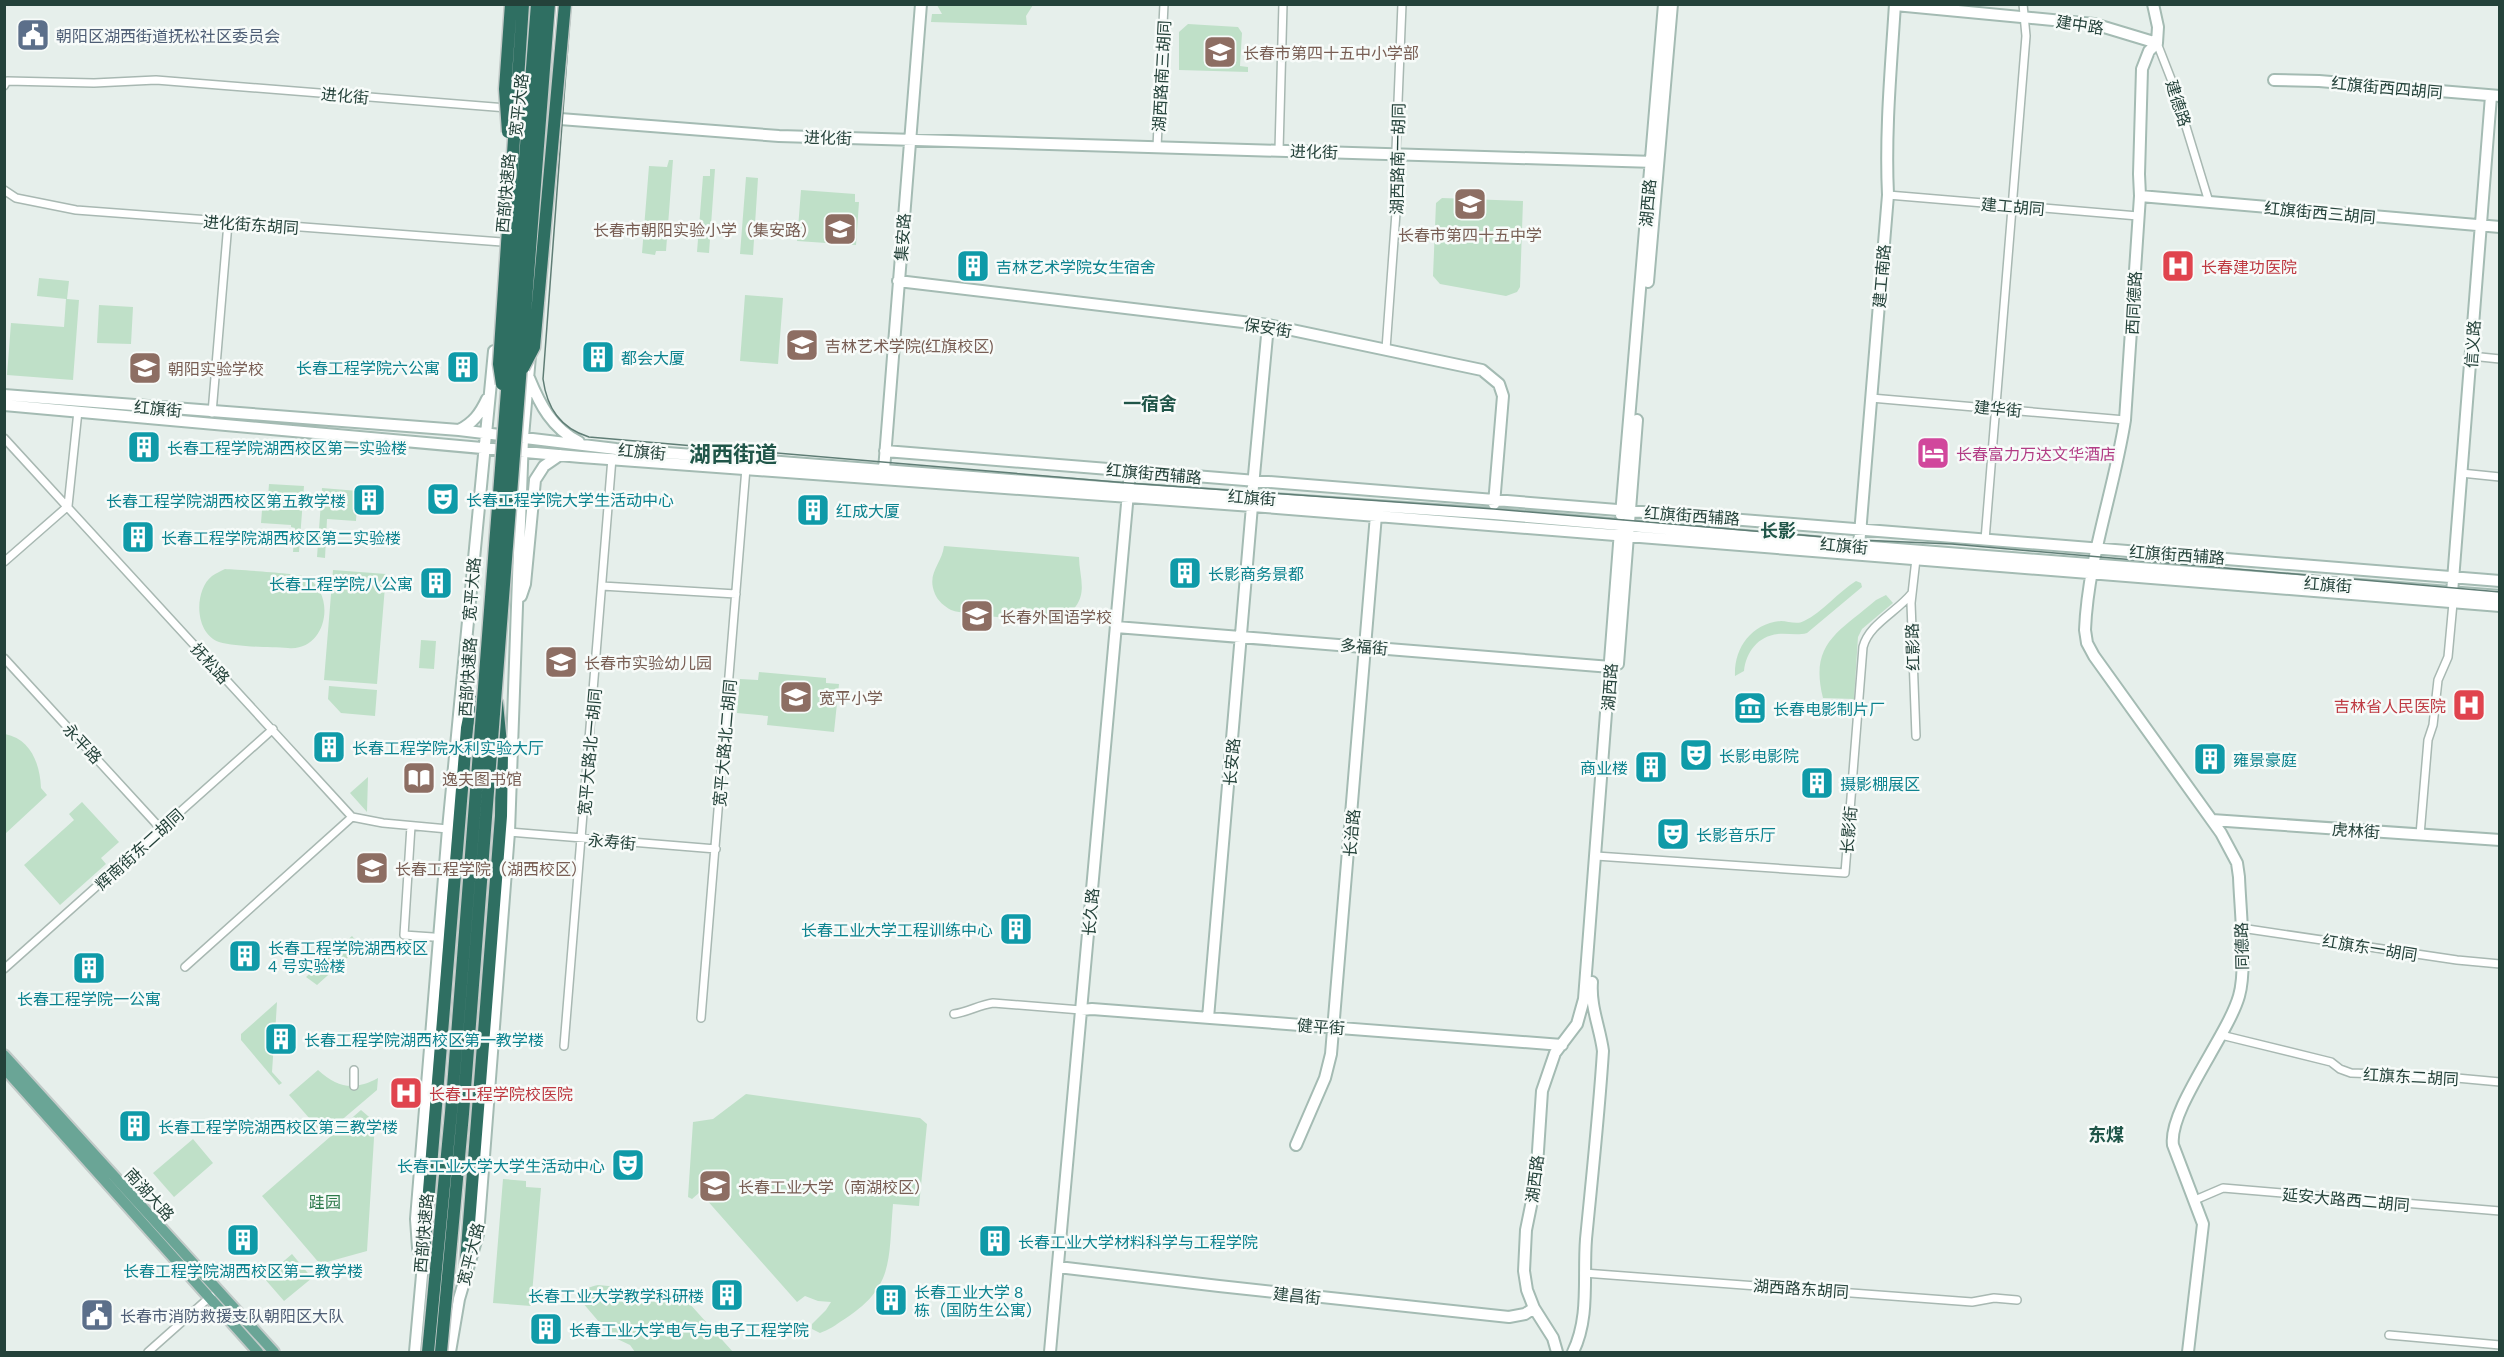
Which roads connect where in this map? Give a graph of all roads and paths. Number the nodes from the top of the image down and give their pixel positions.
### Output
1 (511, 4) edge
2 (525, 4) edge
3 (537, 4) edge
4 (549, 4) edge
5 (555, 4) edge
6 (565, 4) edge
7 (921, 4) edge
8 (1164, 4) edge
9 (1283, 4) edge
10 (1402, 4) edge
11 (1664, 4) edge
12 (1672, 4) edge
13 (2023, 4) edge
14 (2153, 4) edge
15 (1894, 5) edge
16 (2025, 17) junction
17 (2157, 43) junction
18 (2274, 80) dead end
19 (4, 86) edge
20 (2495, 96) edge
21 (519, 109) junction
22 (546, 118) junction
23 (909, 140) junction
24 (1157, 147) junction
25 (1279, 150) junction
26 (1398, 153) junction
27 (512, 162) junction
28 (1655, 162) junction
29 (4, 190) edge
30 (1888, 195) junction
31 (2140, 196) junction
32 (2209, 202) junction
33 (2012, 206) junction
34 (2138, 216) junction
35 (228, 223) junction
36 (2481, 225) junction
37 (2499, 227) edge
38 (502, 242) junction
39 (898, 281) junction
40 (1268, 325) junction
41 (1386, 349) junction
42 (2471, 356) junction
43 (2499, 358) edge
44 (524, 375) junction
45 (491, 388) junction
46 (4, 395) edge
47 (1871, 398) junction
48 (4, 405) edge
49 (505, 406) junction
50 (1994, 408) junction
51 (78, 411) junction
52 (212, 413) junction
53 (2125, 420) junction
54 (459, 430) junction
55 (486, 434) junction
56 (523, 437) junction
57 (4, 438) edge
58 (585, 445) junction
59 (484, 447) junction
60 (523, 451) junction
61 (885, 451) junction
62 (560, 455) junction
63 (612, 458) junction
64 (746, 468) junction
65 (884, 470) junction
66 (1130, 471) junction
67 (2461, 473) junction
68 (2499, 477) edge
69 (1253, 481) junction
70 (1127, 493) junction
71 (1495, 500) junction
72 (1252, 501) junction
73 (68, 506) junction
74 (1626, 510) junction
75 (1494, 514) junction
76 (1376, 515) junction
77 (1860, 528) junction
78 (1625, 531) junction
79 (1985, 540) junction
80 (1859, 546) junction
81 (2095, 548) junction
82 (1916, 559) junction
83 (4, 562) edge
84 (2092, 568) junction
85 (2453, 576) junction
86 (2499, 580) edge
87 (602, 586) junction
88 (1912, 593) junction
89 (736, 594) junction
90 (2499, 596) edge
91 (2452, 598) junction
92 (2499, 606) edge
93 (517, 608) junction
94 (1116, 627) junction
95 (1242, 637) junction
96 (1366, 646) junction
97 (4, 658) edge
98 (1611, 667) junction
99 (483, 695) junction
100 (496, 696) junction
101 (273, 729) junction
102 (1916, 736) dead end
103 (352, 817) junction
104 (2212, 820) junction
105 (411, 826) junction
106 (161, 829) junction
107 (448, 829) junction
108 (509, 832) junction
109 (2420, 835) junction
110 (582, 839) junction
111 (2499, 840) edge
112 (716, 849) junction
113 (1599, 856) junction
114 (2241, 928) junction
115 (433, 937) dead end
116 (2499, 964) edge
117 (185, 967) dead end
118 (4, 969) edge
119 (1081, 1010) junction
120 (954, 1014) dead end
121 (702, 1018) dead end
122 (1208, 1018) junction
123 (1334, 1028) junction
124 (2221, 1035) junction
125 (312, 1040) dead end
126 (327, 1041) dead end
127 (1562, 1045) junction
128 (564, 1046) dead end
129 (4, 1055) edge
130 (4, 1068) edge
131 (354, 1070) dead end
132 (2499, 1082) edge
133 (354, 1086) dead end
134 (1296, 1145) dead end
135 (2195, 1200) junction
136 (2499, 1211) edge
137 (423, 1264) junction
138 (1058, 1267) junction
139 (1584, 1273) junction
140 (465, 1274) junction
141 (213, 1294) junction
142 (2017, 1300) dead end
143 (1534, 1308) junction
144 (2389, 1335) dead end
145 (2499, 1345) edge
146 (148, 1353) edge
147 (258, 1353) edge
148 (274, 1353) edge
149 (415, 1353) edge
150 (428, 1353) edge
151 (441, 1353) edge
152 (450, 1353) edge
153 (1050, 1353) edge
154 (1557, 1353) edge
155 (1573, 1353) edge
156 (2188, 1353) edge

1 - 27 highway, bridge
2 - 21 street, 宽平大路
2 - 27 highway, bridge
3 - 49 highway, 西部快速路, bridge
4 - 44 highway, 西部快速路, bridge
5 - 22 street, 宽平大路
6 - 44 highway, bridge
7 - 23 street, 集安路
8 - 24 street, 湖西路南三胡同
9 - 25 street
10 - 26 street, 湖西路南一胡同
11 - 28 street, 湖西路
12 - 28 street, 湖西路
13 - 16 street
14 - 17 street, 建德路
15 - 16 street, 建中路
15 - 30 street, 建工南路
16 - 17 street, 建中路
16 - 33 street
17 - 31 street, 西同德路
17 - 32 street, 建德路
18 - 20 street, 红旗街西四胡同
19 - 21 street, 进化街
20 - 36 street, 信义路
21 - 22 street, 进化街
21 - 38 street, 宽平大路
22 - 23 street, 进化街
22 - 44 street, 宽平大路
23 - 24 street, 进化街
23 - 39 street, 集安路
24 - 25 street, 进化街
25 - 26 street, 进化街
26 - 28 street, 进化街
26 - 41 street, 湖西路南一胡同
27 - 49 highway, bridge
28 - 74 street, 湖西路
29 - 35 street, 进化街东胡同
30 - 33 street, 建工胡同
30 - 47 street, 建工南路
31 - 32 street, 红旗街西三胡同
31 - 34 street, 西同德路
32 - 36 street, 红旗街西三胡同
33 - 34 street, 建工胡同
33 - 50 street
34 - 53 street, 西同德路
35 - 38 street, 进化街东胡同
35 - 52 street
36 - 37 street, 红旗街西三胡同
36 - 42 street, 信义路
38 - 45 street, 宽平大路
39 - 40 street, 保安街
39 - 61 street, 集安路
40 - 41 street, 保安街
40 - 69 street, 长安路
41 - 71 street, 保安街
42 - 43 street
42 - 67 street, 信义路
44 - 56 street, 宽平大路
44 - 58 street
44 - 100 highway, 西部快速路, bridge
45 - 54 street
45 - 55 street, 宽平大路
46 - 52 street, 红旗街
47 - 50 street, 建华街
47 - 77 street, 建工南路
48 - 51 street, 红旗街
49 - 99 highway, 西部快速路, bridge
50 - 53 street, 建华街
50 - 79 street
51 - 59 street, 红旗街
51 - 73 street
52 - 54 street, 红旗街
53 - 81 street, 西同德路
54 - 55 street, 红旗街
55 - 56 street, 红旗街
55 - 59 street, 宽平大路
56 - 58 street, 红旗街
56 - 60 street, 宽平大路
57 - 73 street, 抚松路
58 - 65 street, 红旗街
59 - 60 street, 红旗街
59 - 107 street, 宽平大路
60 - 62 street, 红旗街
60 - 93 street, 宽平大路
61 - 65 street, 集安路
61 - 66 street, 红旗街西辅路
62 - 63 street, 红旗街
62 - 93 street
63 - 64 street, 红旗街
63 - 87 street, 宽平大路北一胡同
64 - 70 street, 红旗街
64 - 89 street, 宽平大路北二胡同
65 - 70 street, 红旗街
66 - 69 street, 红旗街西辅路
66 - 70 street, 长久路
67 - 68 street
67 - 85 street, 信义路
69 - 71 street, 红旗街西辅路
69 - 72 street, 长安路
70 - 72 street, 红旗街
70 - 94 street, 长久路
71 - 74 street, 红旗街西辅路
71 - 75 street, 保安街
72 - 75 street, 红旗街
72 - 76 street, 红旗街
72 - 95 street, 长安路
73 - 83 street
73 - 101 street, 抚松路
74 - 77 street, 红旗街西辅路
74 - 78 street, 湖西路
75 - 78 street, 红旗街
76 - 78 street, 红旗街
76 - 96 street, 长治路
77 - 79 street, 红旗街西辅路
77 - 80 street, 建工南路
78 - 80 street, 红旗街
78 - 82 street, 红旗街
78 - 98 street, 湖西路
78 - 113 street, 湖西路
79 - 81 street, 红旗街西辅路
80 - 84 street, 红旗街
81 - 84 street, 西同德路
81 - 85 street, 红旗街西辅路
82 - 84 street, 红旗街
82 - 88 street, 红影路
84 - 91 street, 红旗街
84 - 104 street, 同德路
85 - 86 street, 红旗街西辅路
85 - 91 street, 信义路
87 - 89 street
87 - 110 street, 宽平大路北一胡同
88 - 102 street, 红影路
88 - 113 street, 长影街
89 - 112 street, 宽平大路北二胡同
90 - 91 street, 红旗街
91 - 92 street, 红旗街
91 - 109 street, 信义路
93 - 108 street, 宽平大路
94 - 95 street, 多福街
94 - 119 street, 长久路
95 - 96 street, 多福街
95 - 122 street, 长安路
96 - 98 street, 多福街
96 - 123 street, 长治路
97 - 106 street, 永平路
98 - 113 street, 湖西路
99 - 137 highway
99 - 150 highway, 西部快速路, bridge
100 - 140 highway, bridge
100 - 151 highway, 西部快速路, bridge
101 - 103 street, 抚松路
101 - 106 street, 辉南街东二胡同
103 - 105 street
103 - 117 street
104 - 109 street, 虎林街
104 - 114 street, 同德路
105 - 107 street
105 - 115 street
106 - 118 street, 辉南街东二胡同
107 - 137 street, 宽平大路
108 - 110 street, 永寿街
108 - 140 street, 宽平大路
109 - 111 street, 虎林街
110 - 112 street, 永寿街
110 - 128 street, 宽平大路北一胡同
112 - 121 street, 宽平大路北二胡同
113 - 127 street, 湖西路
113 - 139 street, 湖西路
114 - 116 street, 红旗东一胡同
114 - 124 street, 同德路
119 - 120 street
119 - 122 street, 健平街
119 - 138 street, 长久路
122 - 123 street, 健平街
123 - 127 street, 健平街
123 - 134 street, 长治路
124 - 132 street, 红旗东二胡同
124 - 135 street, 同德路
125 - 126 street
127 - 143 street, 湖西路
129 - 141 main road, 南湖大路
130 - 141 main road, 南湖大路
131 - 133 street
135 - 136 street, 延安大路西二胡同
135 - 156 street, 同德路
137 - 149 street, 宽平大路
138 - 143 street, 建昌街
138 - 153 street, 长久路
139 - 142 street, 湖西路东胡同
139 - 155 street, 湖西路
140 - 152 street, 宽平大路
141 - 146 street
141 - 147 main road, 南湖大路
141 - 148 main road, 南湖大路
143 - 154 street, 湖西路
144 - 145 street

